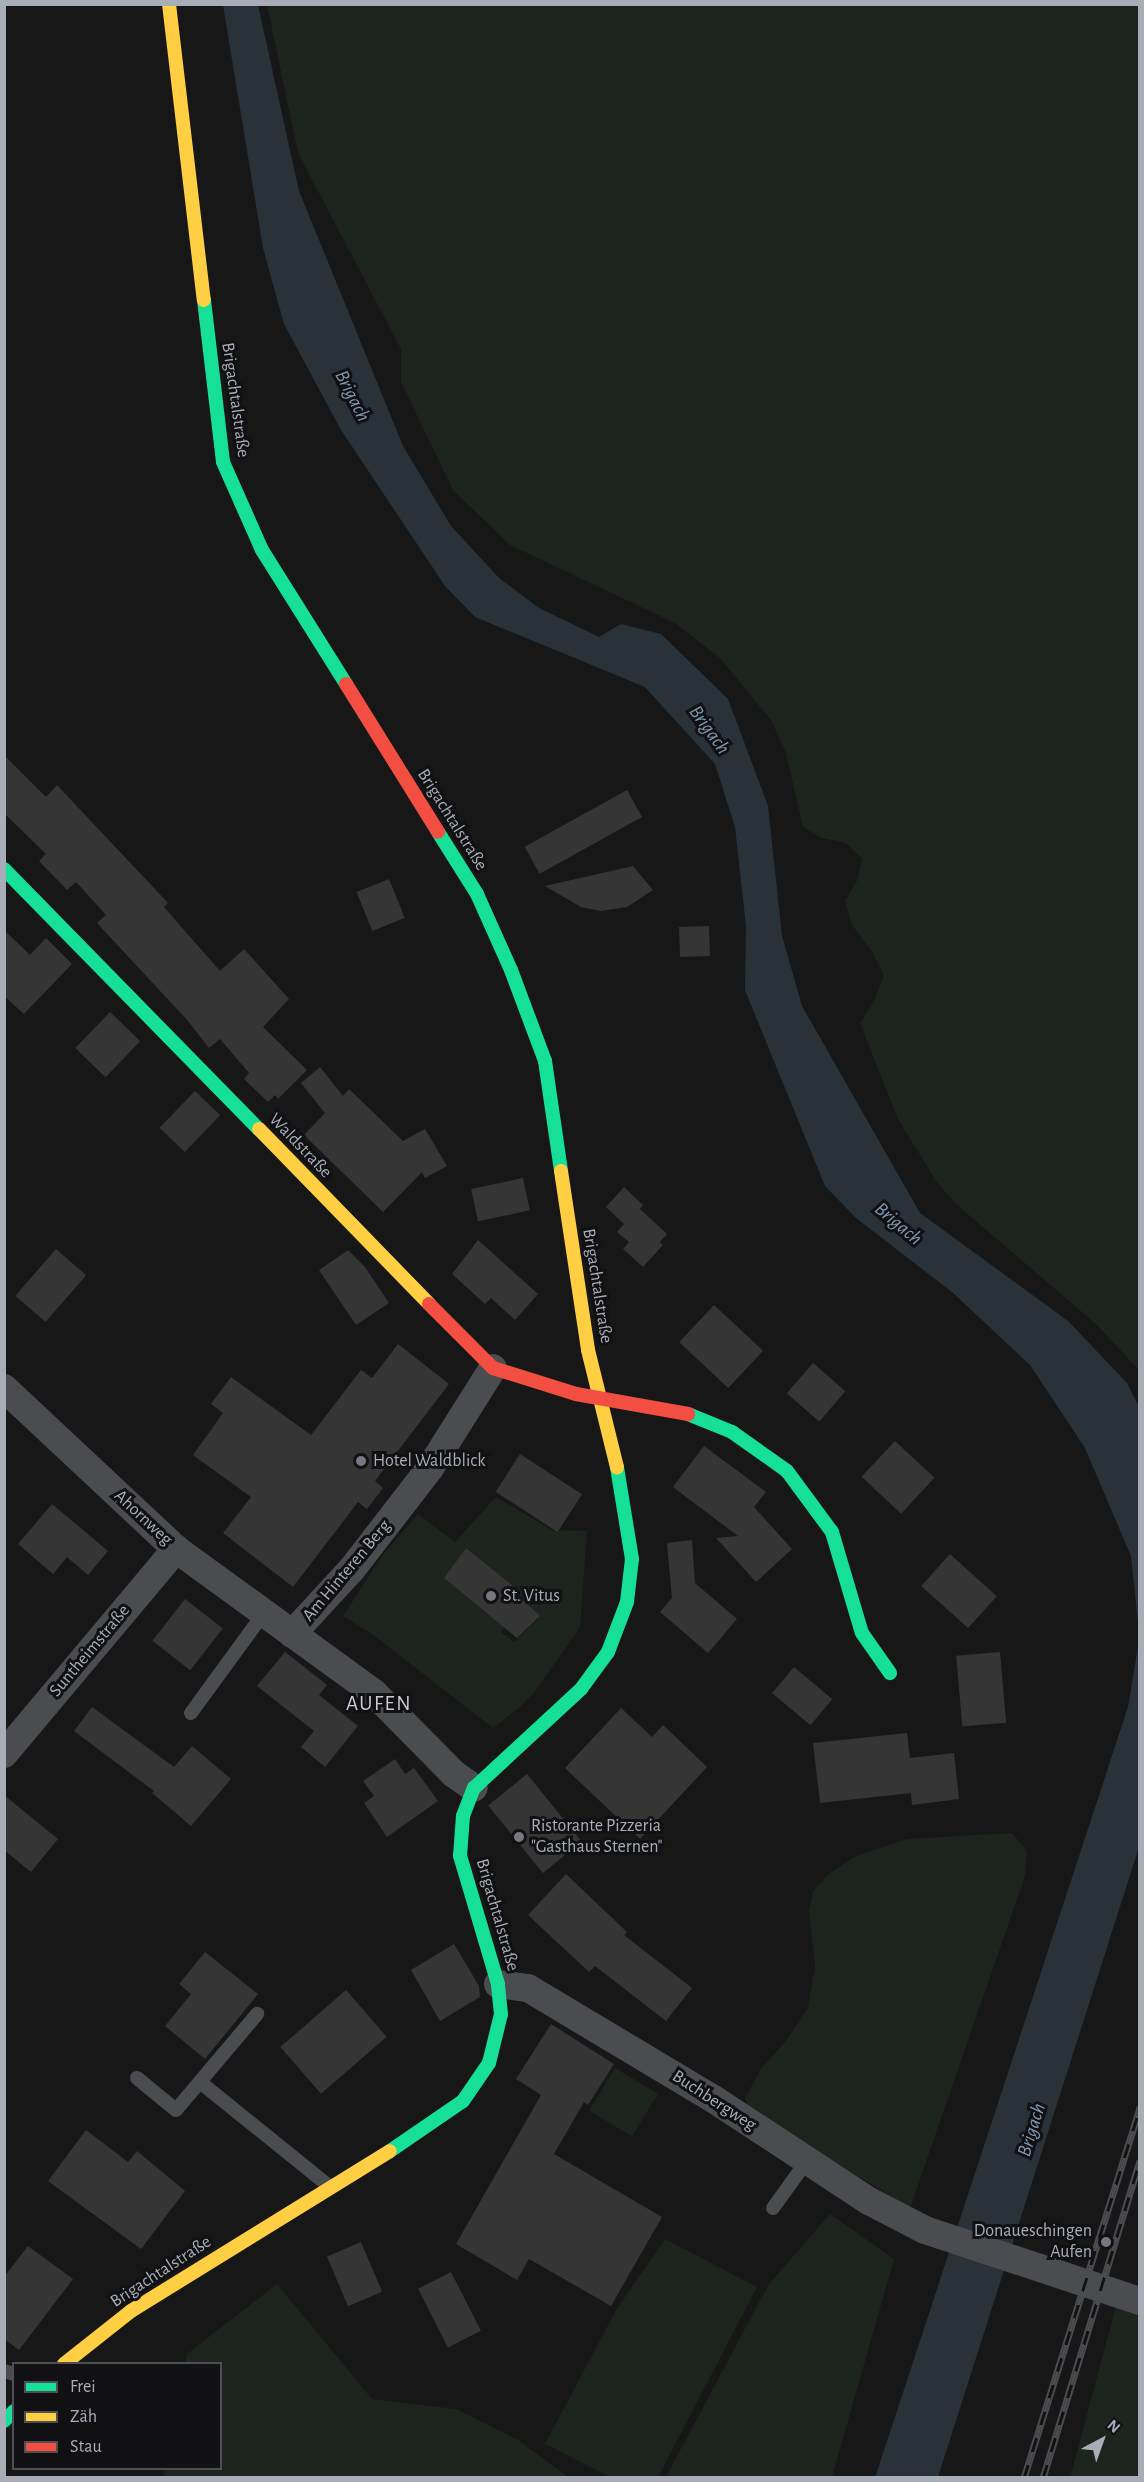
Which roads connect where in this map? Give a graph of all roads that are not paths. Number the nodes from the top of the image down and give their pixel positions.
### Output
1 (169, 4) edge
2 (4, 869) edge
3 (493, 1368) junction
4 (4, 1388) edge
5 (598, 1398) junction
6 (176, 1549) junction
7 (264, 1613) junction
8 (292, 1634) junction
9 (890, 1673) dead end
10 (191, 1713) dead end
11 (4, 1754) edge
12 (474, 1788) junction
13 (498, 1984) junction
14 (257, 2014) dead end
15 (137, 2078) dead end
16 (200, 2082) junction
17 (806, 2162) junction
18 (330, 2187) junction
19 (773, 2208) dead end
20 (1140, 2301) edge
21 (67, 2362) edge

1 - 5 street, Brigachtalstraße
2 - 3 street, Waldstraße
3 - 5 street, Waldstraße
3 - 8 street, Am Hinteren Berg
4 - 6 street, Ahornweg
5 - 9 street, Waldstraße
5 - 12 street, Brigachtalstraße
6 - 7 street, Ahornweg
6 - 11 street, Suntheimstraße
7 - 8 street, Ahornweg
7 - 10 lane
8 - 12 street, Am Hinteren Berg
12 - 13 street, Brigachtalstraße
13 - 17 street, Buchbergweg
13 - 18 street, Brigachtalstraße
14 - 16 lane
15 - 16 lane
16 - 18 lane
17 - 19 lane
17 - 20 street, Buchbergweg
18 - 21 street, Brigachtalstraße

